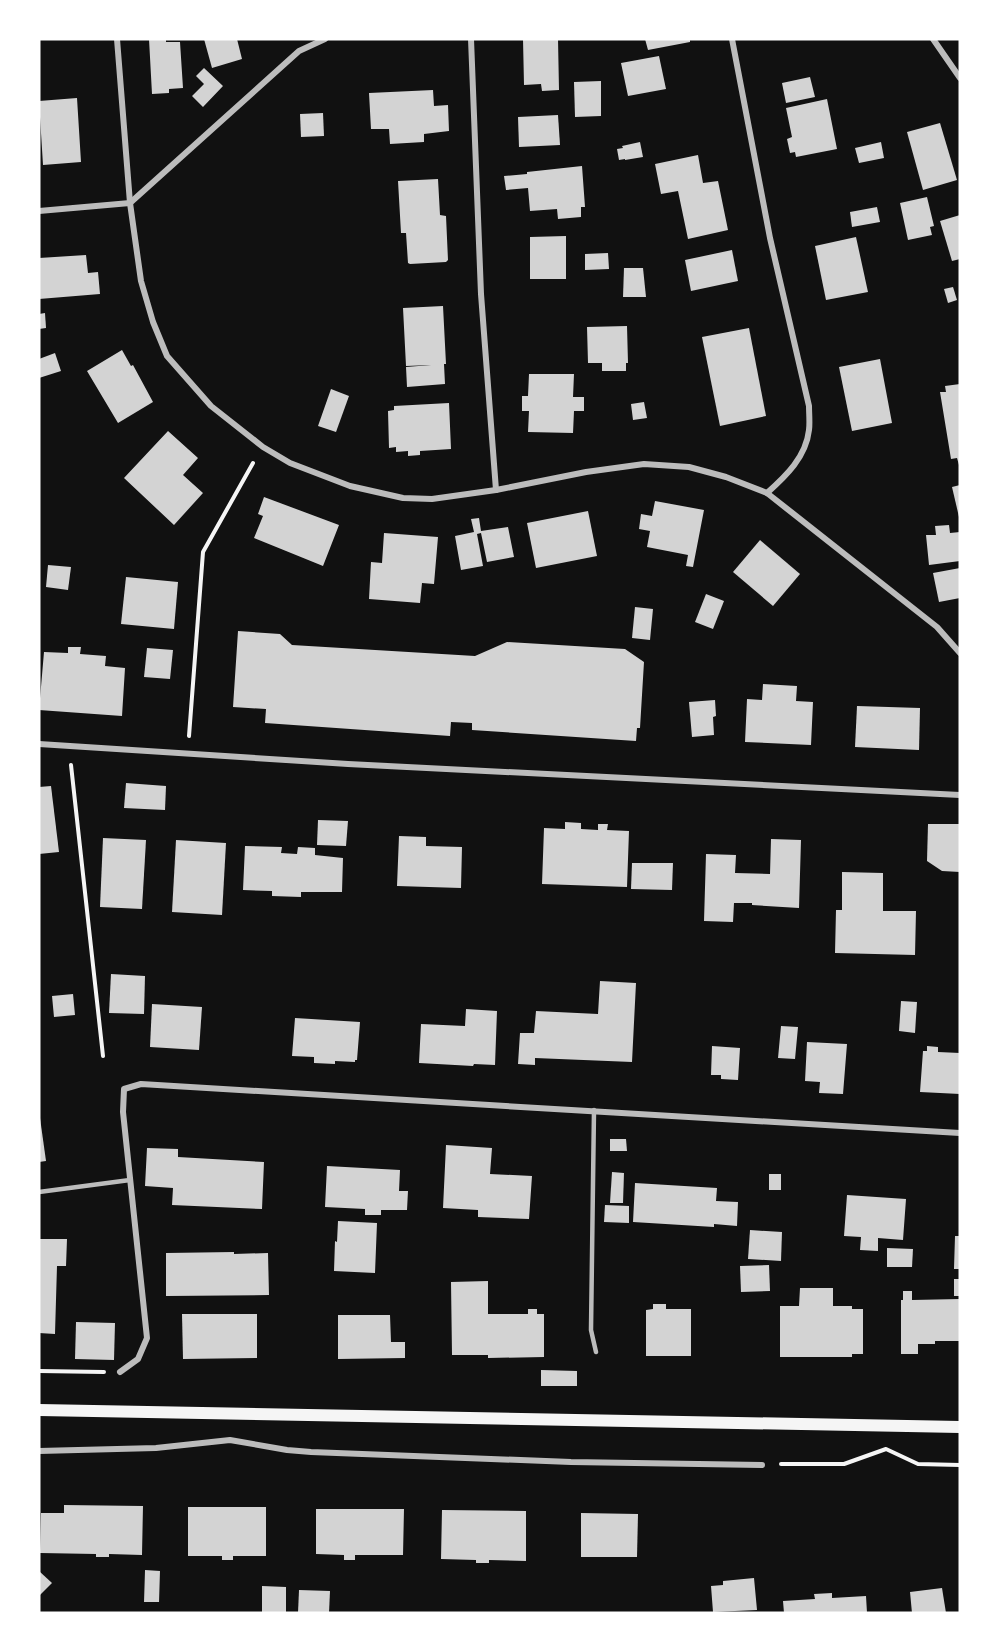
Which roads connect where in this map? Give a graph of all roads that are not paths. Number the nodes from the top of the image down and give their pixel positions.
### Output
1 (117, 39) edge
2 (325, 39) edge
3 (471, 39) edge
4 (732, 39) edge
5 (933, 39) edge
6 (960, 78) edge
7 (130, 204) junction
8 (39, 211) edge
9 (495, 490) junction
10 (767, 493) junction
11 (960, 653) edge
12 (39, 744) edge
13 (960, 795) edge
14 (594, 1110) junction
15 (960, 1133) edge
16 (130, 1180) junction
17 (39, 1192) edge
18 (596, 1352) dead end
19 (120, 1372) road end
20 (39, 1410) edge
21 (960, 1427) edge
22 (39, 1450) edge
23 (762, 1465) road end

1 - 7 street
2 - 7 street
3 - 9 street
4 - 10 street
5 - 6 street
7 - 8 street
7 - 9 street
9 - 10 street
10 - 11 street
12 - 13 street
14 - 15 street
14 - 16 street
14 - 18 lane
16 - 17 lane
16 - 19 street
20 - 21 main road
22 - 23 street

